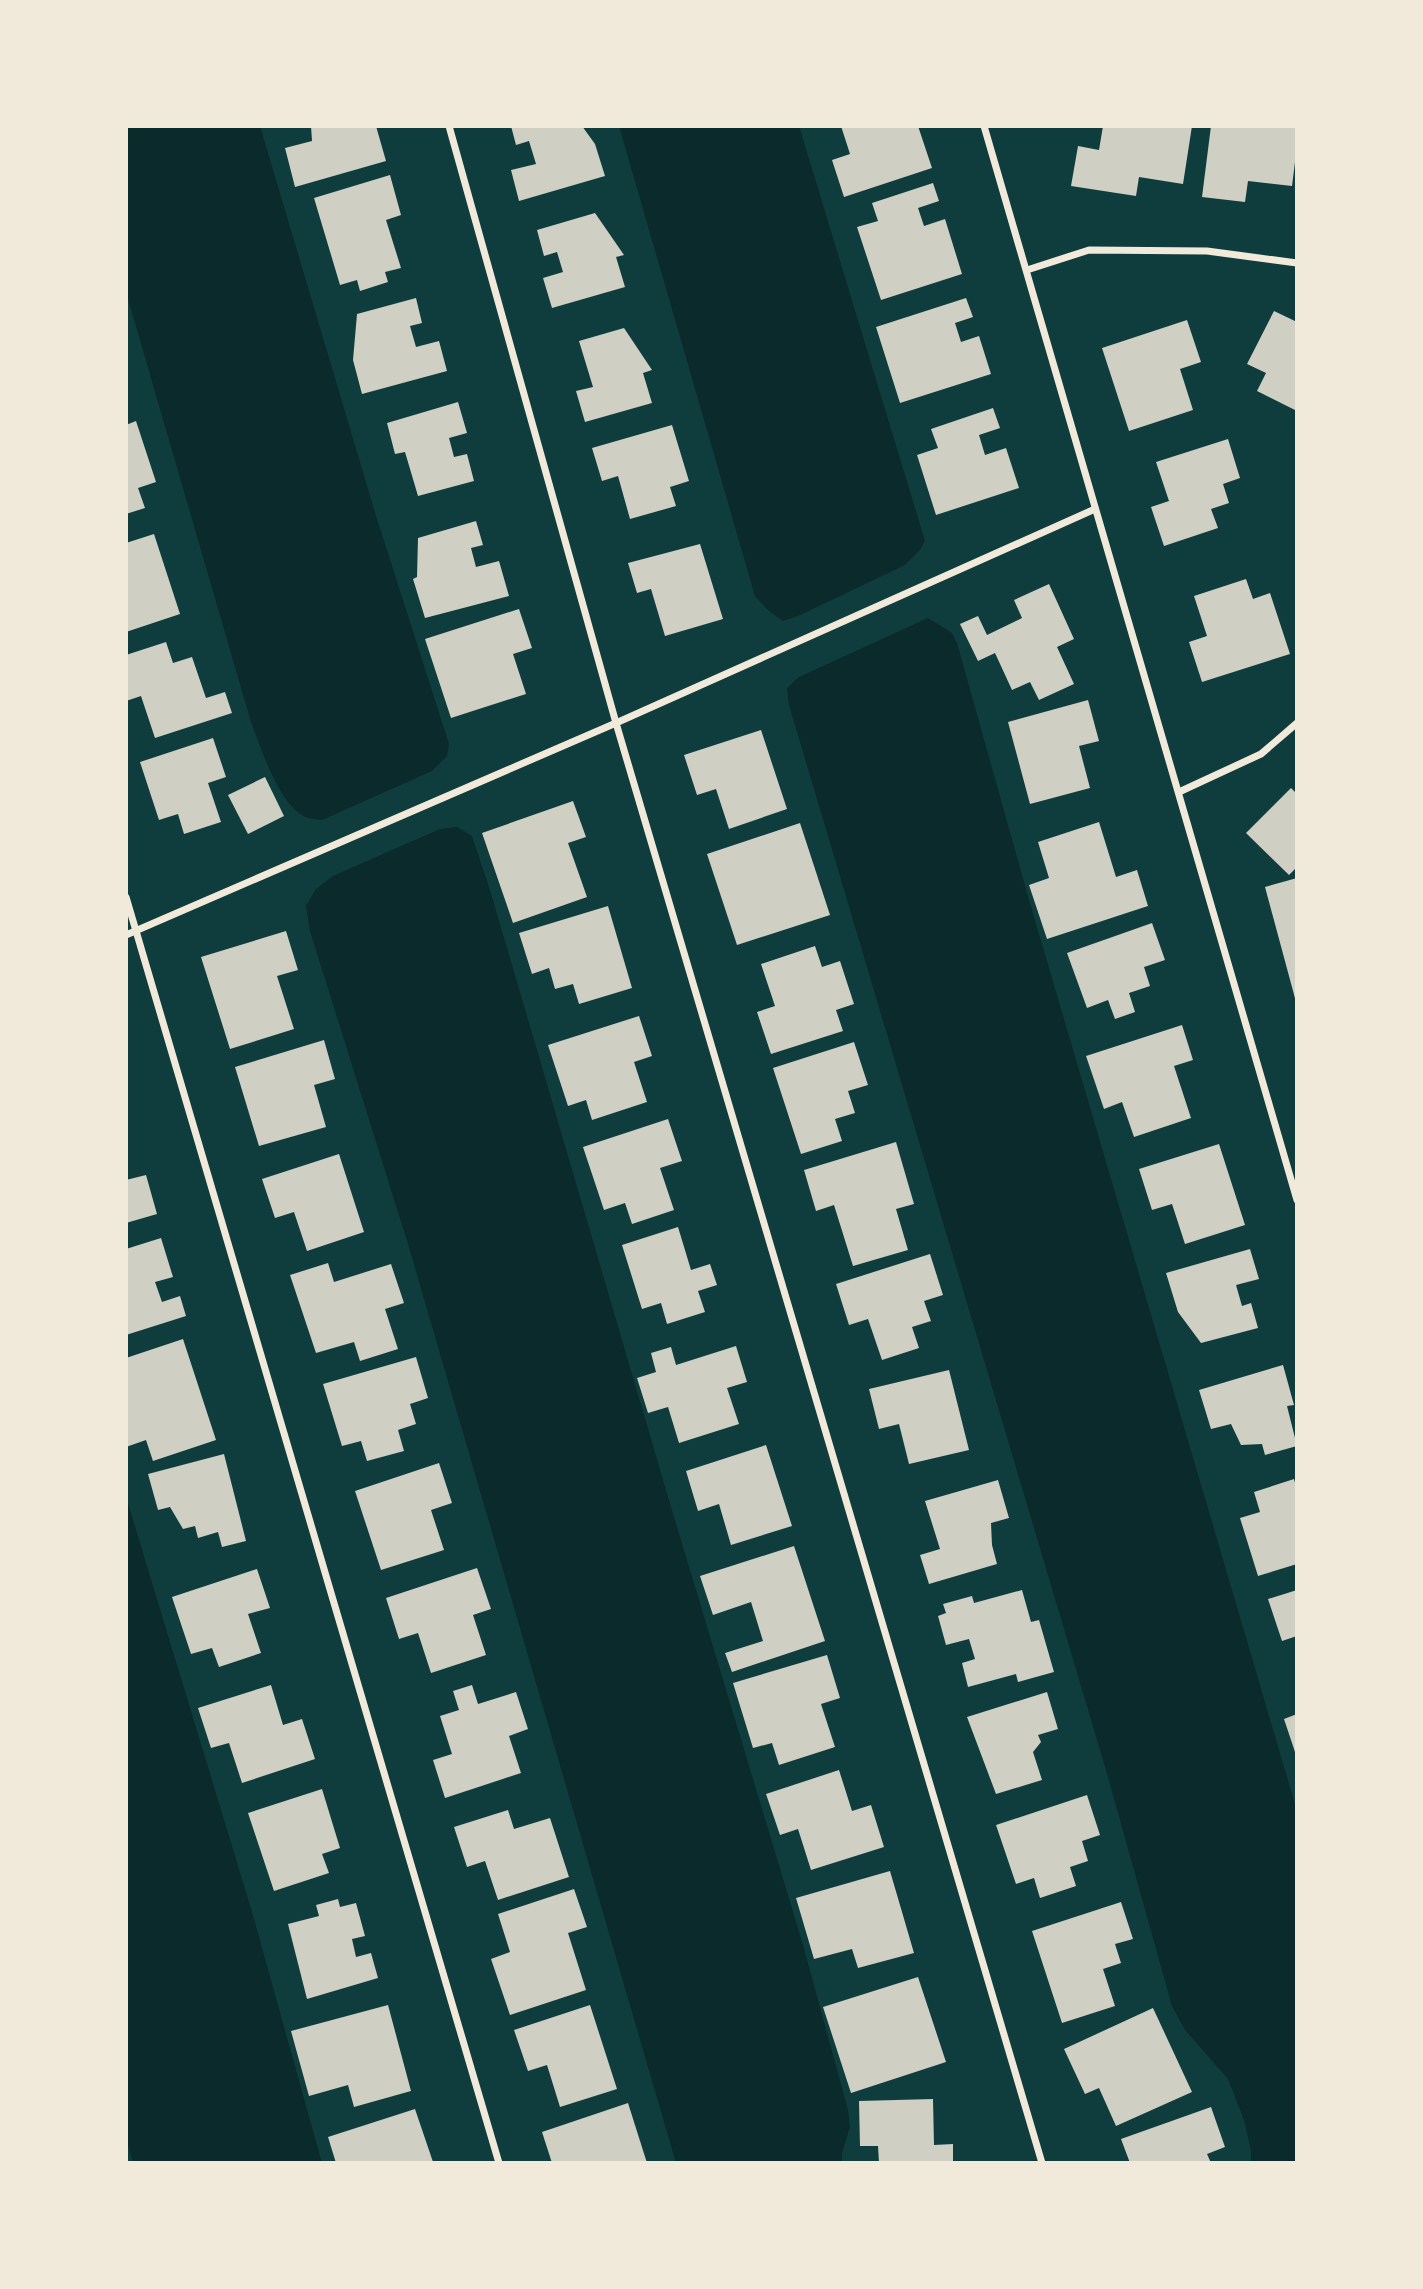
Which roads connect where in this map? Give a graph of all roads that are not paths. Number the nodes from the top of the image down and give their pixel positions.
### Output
1 (449, 126) edge
2 (984, 126) edge
3 (1297, 264) edge
4 (1027, 270) junction
5 (1095, 509) junction
6 (616, 723) junction
7 (1297, 723) edge
8 (1179, 792) junction
9 (126, 897) edge
10 (136, 930) junction
11 (126, 935) edge
12 (1297, 1200) edge
13 (499, 2163) edge
14 (1042, 2163) edge

1 - 6 street
2 - 4 street
3 - 4 street
4 - 5 street
5 - 6 street
5 - 8 street
6 - 10 street
6 - 14 street
7 - 8 street
8 - 12 street
9 - 10 street
10 - 11 street
10 - 13 street

